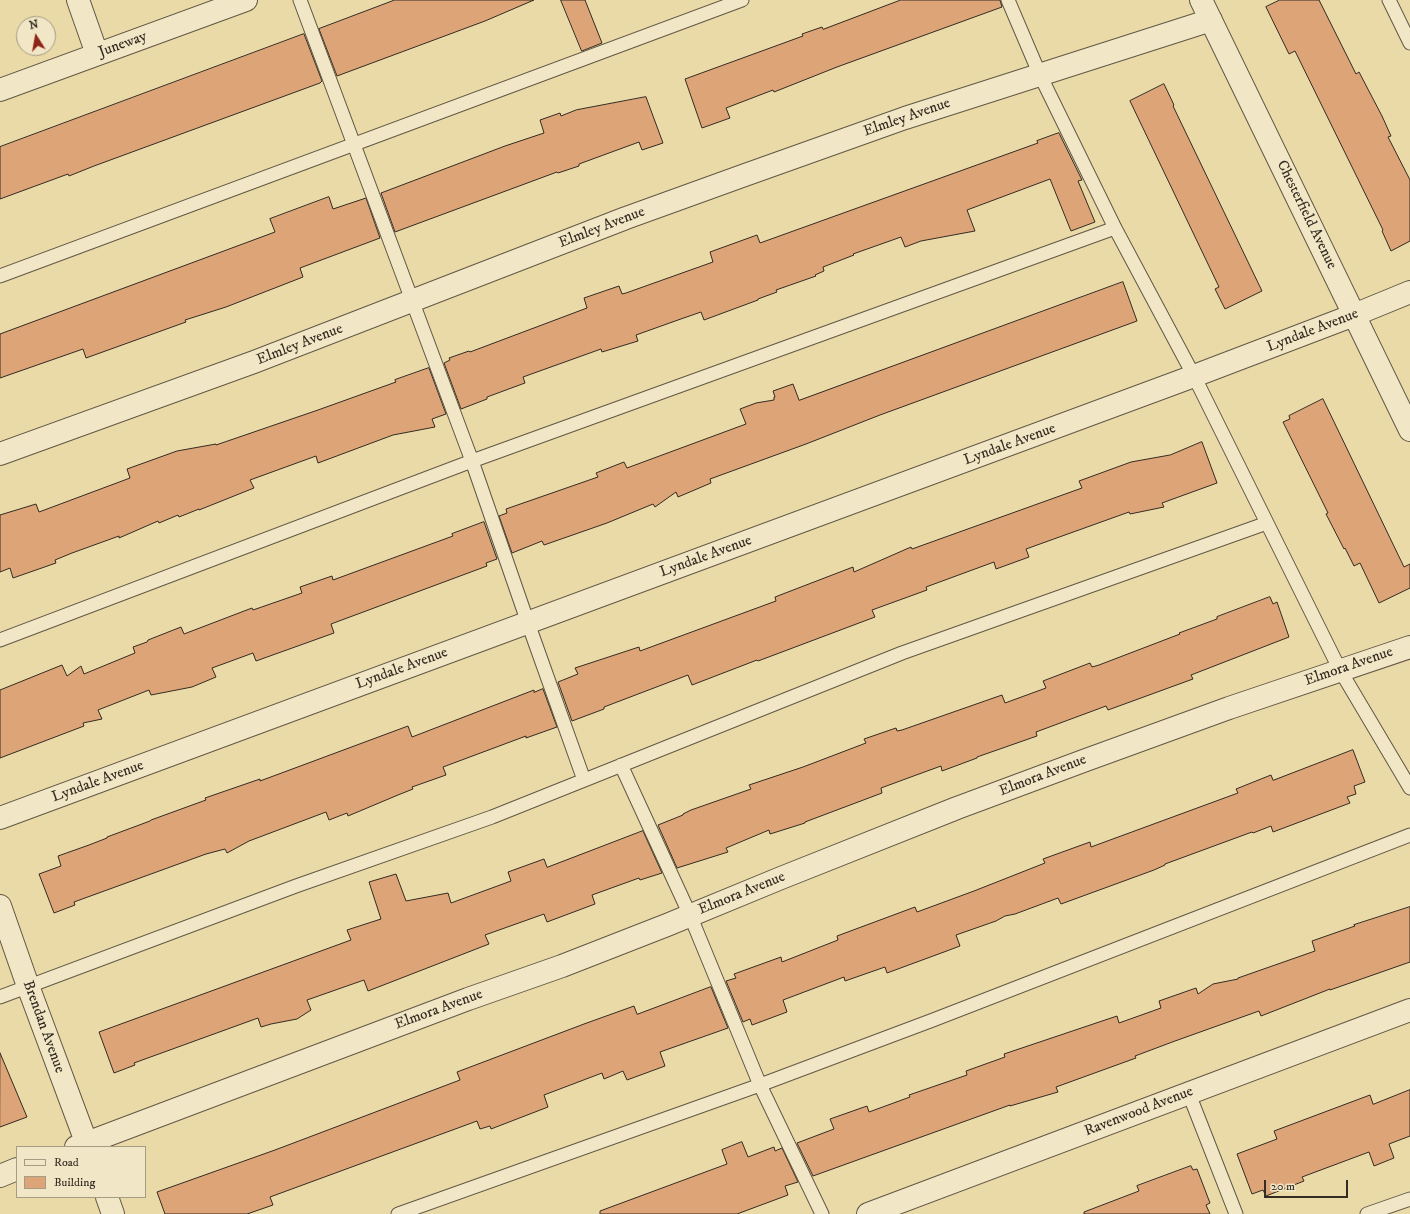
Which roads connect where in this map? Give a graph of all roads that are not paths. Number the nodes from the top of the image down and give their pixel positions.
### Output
1 (78, 0) edge
2 (246, 0) edge
3 (300, 0) edge
4 (742, 0) edge
5 (1008, 0) edge
6 (1201, 0) edge
7 (1389, 0) edge
8 (1211, 20) junction
9 (1410, 43) edge
10 (97, 54) junction
11 (1040, 75) junction
12 (0, 90) edge
13 (354, 144) junction
14 (1115, 228) junction
15 (0, 276) edge
16 (1410, 292) edge
17 (412, 302) junction
18 (1354, 315) junction
19 (1194, 376) junction
20 (1410, 430) edge
21 (0, 454) edge
22 (472, 461) junction
23 (1267, 523) junction
24 (528, 623) junction
25 (0, 640) edge
26 (1410, 647) edge
27 (1340, 670) junction
28 (621, 765) junction
29 (584, 780) junction
30 (1410, 788) edge
31 (0, 818) edge
32 (1410, 835) edge
33 (0, 906) edge
34 (690, 915) junction
35 (28, 986) junction
36 (0, 996) edge
37 (1410, 1010) edge
38 (760, 1085) junction
39 (1189, 1094) junction
40 (83, 1146) edge
41 (16, 1169) edge
42 (0, 1176) edge
43 (106, 1198) edge
44 (1410, 1199) edge
45 (113, 1214) edge
46 (398, 1214) edge
47 (822, 1214) edge
48 (868, 1214) edge
49 (1236, 1214) edge
50 (1367, 1214) edge

1 - 10 street
2 - 10 street, Juneway
3 - 13 lane
4 - 13 lane
5 - 11 lane
6 - 8 street, Chesterfield Avenue
7 - 9 lane
8 - 11 street, Elmley Avenue
8 - 18 street, Chesterfield Avenue
10 - 12 street, Juneway
11 - 14 lane
11 - 17 street, Elmley Avenue
13 - 15 lane
13 - 17 lane
14 - 19 lane
14 - 22 lane
16 - 18 street, Lyndale Avenue
17 - 21 street, Elmley Avenue
17 - 22 lane
18 - 19 street, Lyndale Avenue
18 - 20 street, Chesterfield Avenue
19 - 23 lane
19 - 24 street, Lyndale Avenue
22 - 24 lane
22 - 25 lane
23 - 27 lane
23 - 28 lane
24 - 29 lane
24 - 31 street, Lyndale Avenue
26 - 27 street, Elmora Avenue
27 - 30 lane
27 - 34 street, Elmora Avenue
28 - 29 lane
28 - 34 lane
29 - 35 lane
32 - 38 lane
33 - 35 street, Brendan Avenue
34 - 38 lane
34 - 40 street, Elmora Avenue
35 - 36 lane
35 - 40 street, Brendan Avenue
37 - 39 street, Ravenwood Avenue
38 - 46 lane
38 - 47 lane
39 - 48 street, Ravenwood Avenue
39 - 49 lane
41 - 42 street
43 - 45 street
44 - 50 lane

